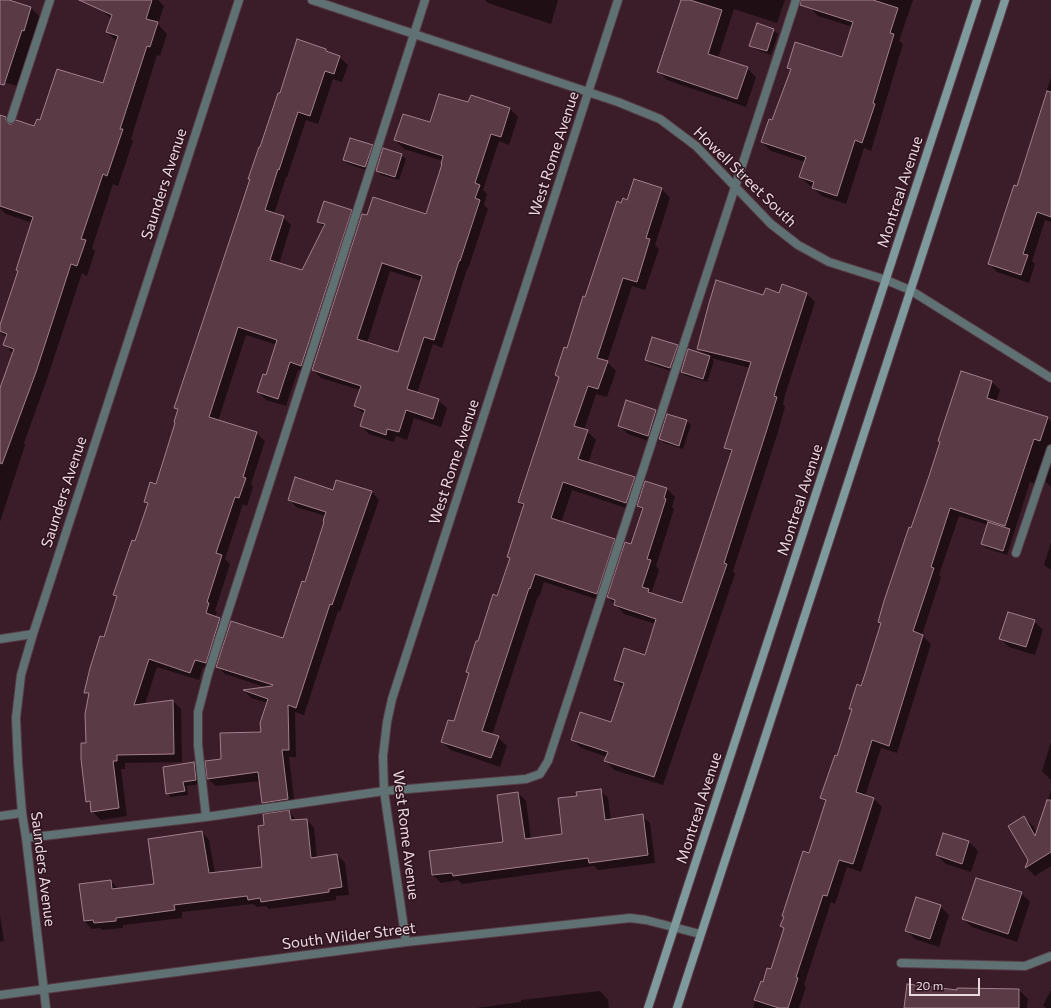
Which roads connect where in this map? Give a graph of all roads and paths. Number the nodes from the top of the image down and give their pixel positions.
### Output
1 (50, 0) edge
2 (239, 0) edge
3 (312, 0) edge
4 (425, 0) edge
5 (618, 0) edge
6 (796, 0) edge
7 (977, 0) edge
8 (1005, 0) edge
9 (414, 34) junction
10 (589, 92) junction
11 (11, 119) dead end
12 (735, 186) junction
13 (886, 280) junction
14 (910, 290) junction
15 (1051, 378) edge
16 (1051, 449) edge
17 (1016, 553) dead end
18 (33, 634) junction
19 (0, 639) edge
20 (384, 791) junction
21 (22, 813) junction
22 (0, 816) edge
23 (206, 817) junction
24 (26, 838) junction
25 (674, 927) junction
26 (700, 934) junction
27 (406, 942) junction
28 (1051, 956) edge
29 (901, 963) dead end
30 (44, 990) junction
31 (0, 995) edge
32 (46, 1008) edge
33 (648, 1008) edge
34 (677, 1008) edge

1 - 11 street
2 - 18 street, Saunders Avenue
3 - 9 street, Howell Street South
4 - 9 street
5 - 10 street, West Rome Avenue
6 - 12 street
7 - 13 street, Montreal Avenue
8 - 14 street
9 - 10 street, Howell Street South
9 - 23 street
10 - 12 street, Howell Street South
10 - 20 street, West Rome Avenue
12 - 13 street, Howell Street South
12 - 20 street
13 - 14 street, Howell Street South
13 - 25 street, Montreal Avenue
14 - 15 street, Howell Street South
14 - 26 street
16 - 17 street
18 - 19 street
18 - 21 street, Saunders Avenue
20 - 23 street
20 - 27 street, West Rome Avenue
21 - 22 street
21 - 24 street, Saunders Avenue
23 - 24 street
24 - 30 street, Saunders Avenue
25 - 26 street, South Wilder Street
25 - 27 street, South Wilder Street
25 - 33 street, Montreal Avenue
26 - 34 street
27 - 30 street, South Wilder Street
28 - 29 street
30 - 31 street, South Wilder Street
30 - 32 street, Saunders Avenue

